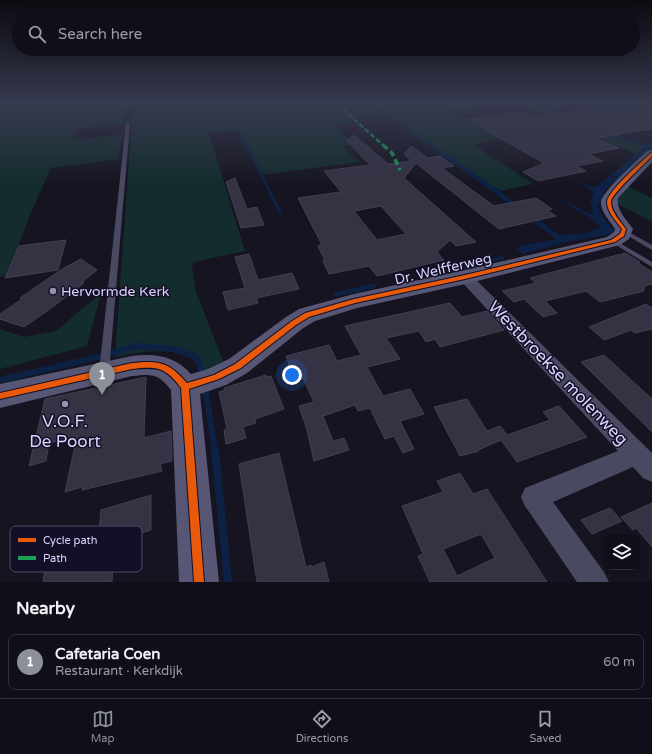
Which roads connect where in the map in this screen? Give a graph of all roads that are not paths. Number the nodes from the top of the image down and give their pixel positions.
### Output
1 (127, 131) edge
2 (652, 154) edge
3 (618, 236) junction
4 (652, 248) edge
5 (652, 264) edge
6 (465, 277) junction
7 (104, 372) junction
8 (196, 384) junction
9 (0, 396) edge
10 (645, 462) edge
11 (199, 582) edge
12 (594, 582) edge

1 - 7 lane
2 - 3 street
3 - 4 lane
3 - 5 lane
3 - 6 street, Dr. Welfferweg
6 - 8 street, Dr. Welfferweg
6 - 10 street, Westbroekse molenweg
7 - 8 street
7 - 9 street
8 - 11 street
10 - 12 street

